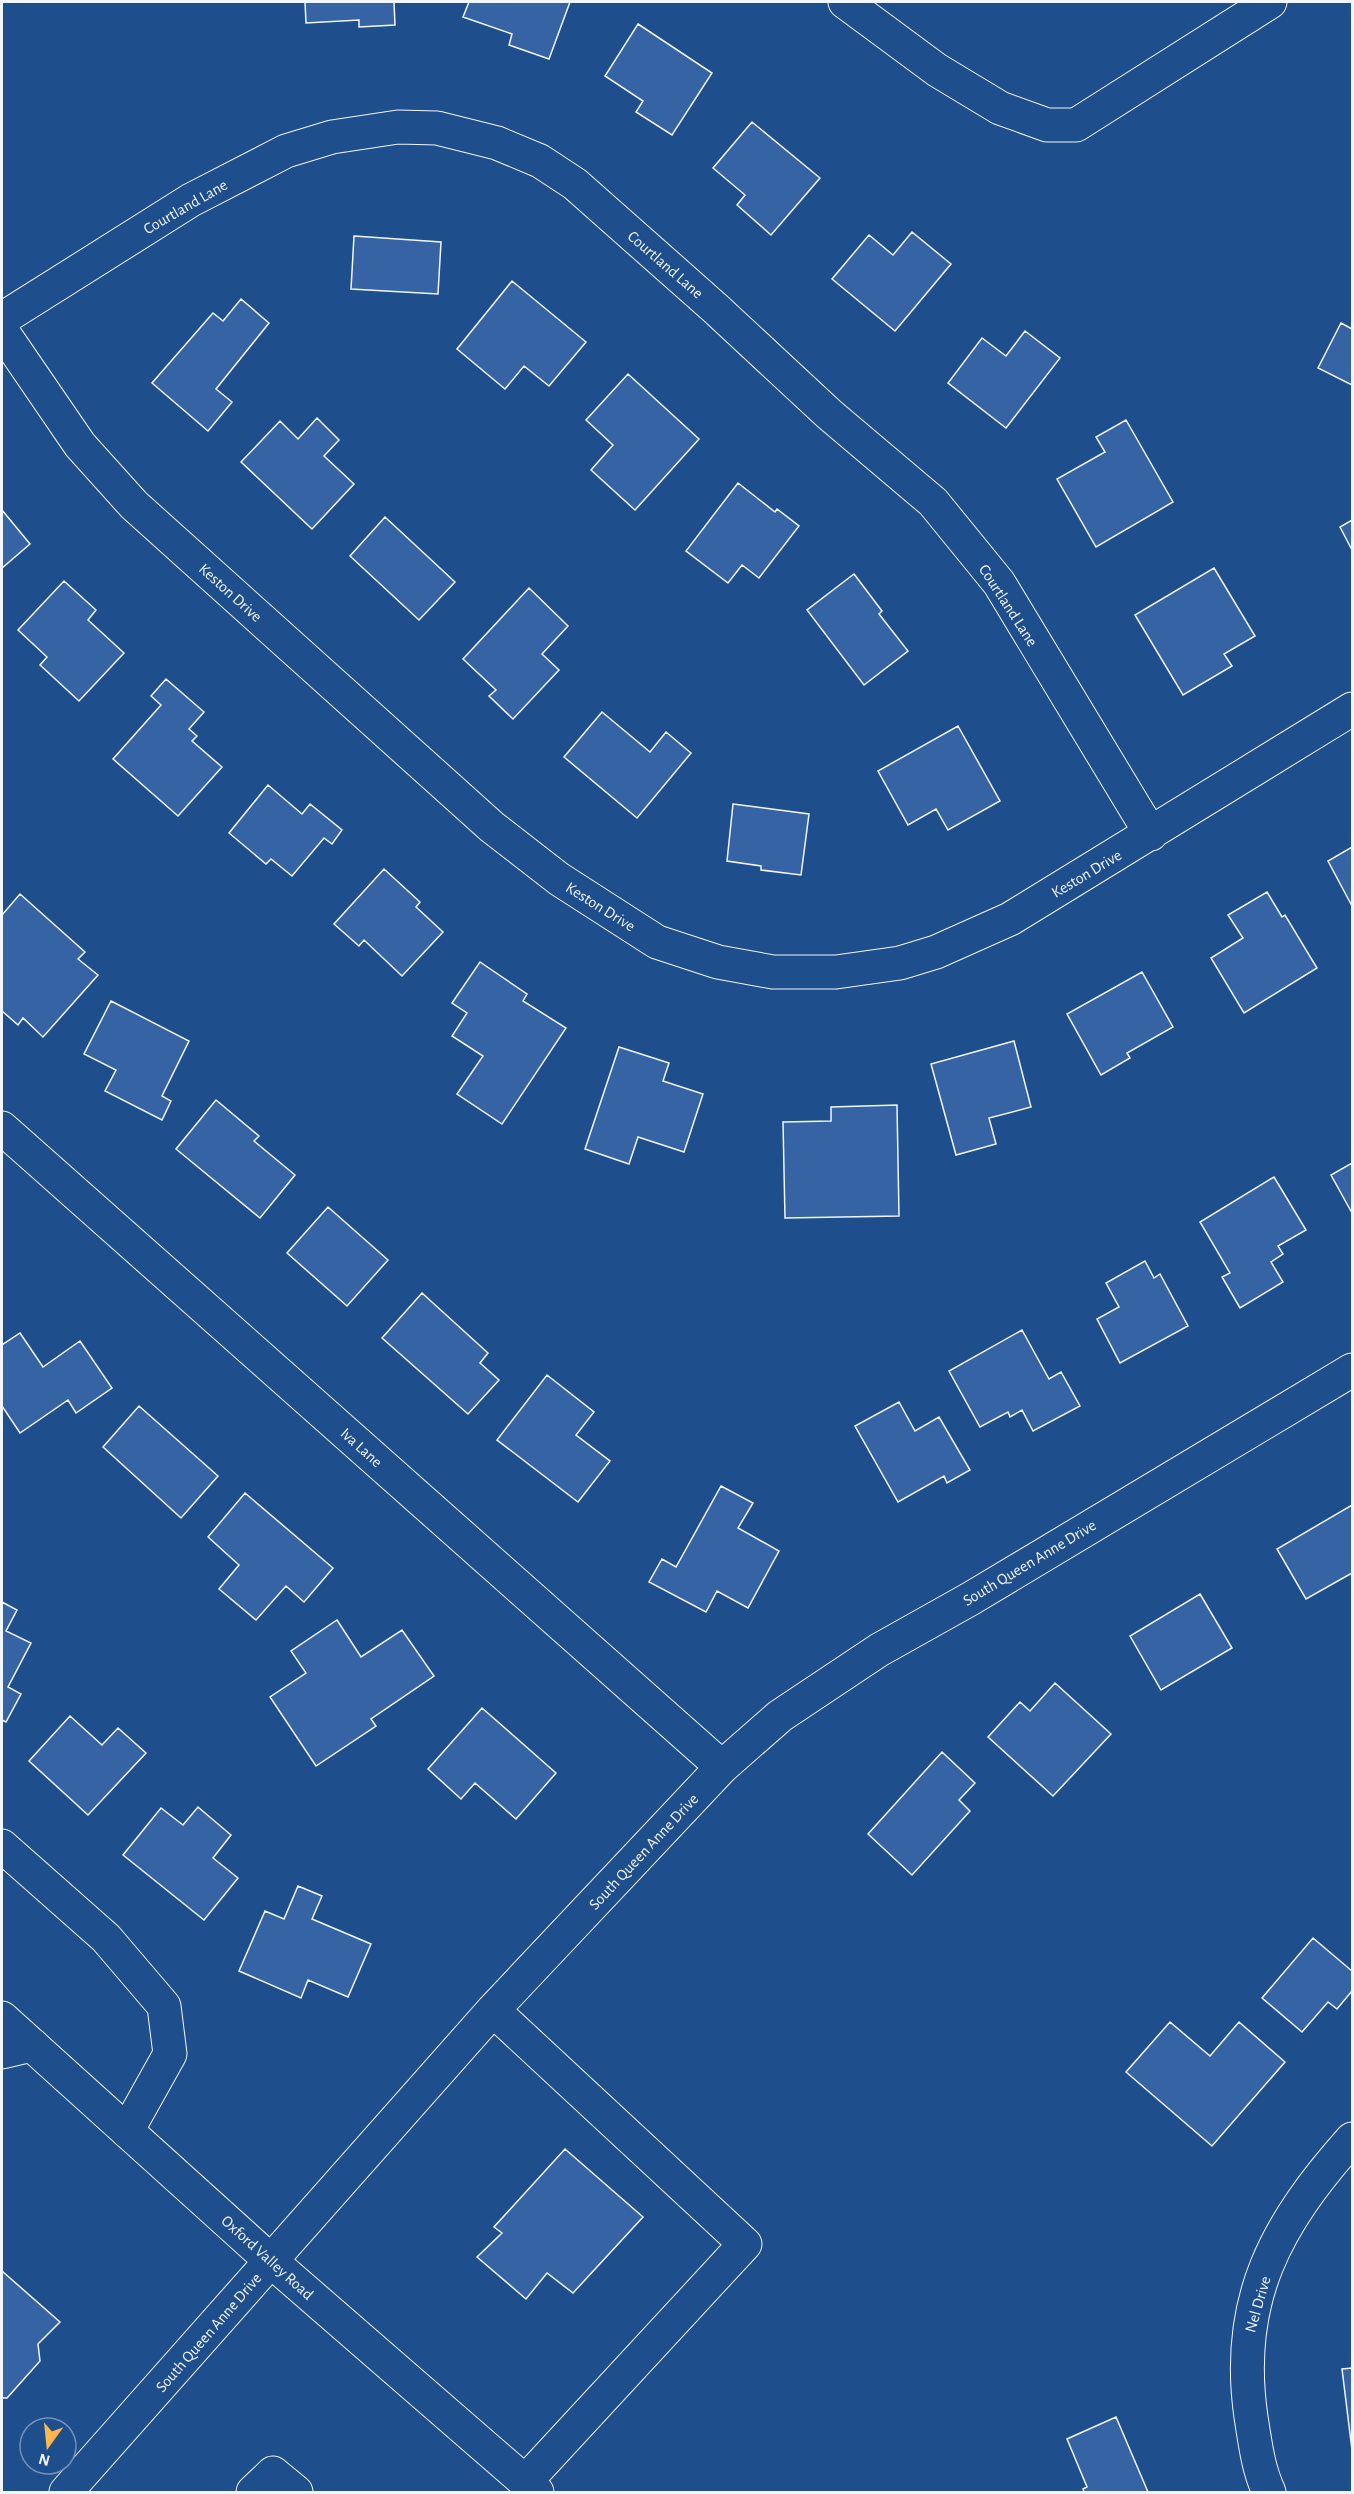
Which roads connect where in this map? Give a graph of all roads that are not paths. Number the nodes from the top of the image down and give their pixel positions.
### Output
1 (845, 2) edge
2 (1270, 2) edge
3 (2, 319) edge
4 (2, 331) edge
5 (1353, 709) edge
6 (1150, 834) junction
7 (2, 1128) edge
8 (1353, 1370) edge
9 (722, 1767) junction
10 (2, 1846) edge
11 (493, 2010) junction
12 (2, 2018) edge
13 (17, 2049) edge
14 (127, 2131) junction
15 (1353, 2139) edge
16 (271, 2261) junction
17 (531, 2487) edge
18 (66, 2493) edge
19 (253, 2493) edge
20 (296, 2493) edge
21 (1269, 2493) edge

1 - 2 street
3 - 6 street, Courtland Lane
4 - 6 street, Keston Drive
5 - 6 street, Keston Drive
7 - 9 street, Iva Lane
8 - 9 street, South Queen Anne Drive
9 - 11 street, South Queen Anne Drive
10 - 14 street
11 - 16 street, South Queen Anne Drive
11 - 17 street
12 - 13 street, Oxford Valley Road
13 - 14 street, Oxford Valley Road
14 - 16 street, Oxford Valley Road
15 - 21 street, Nel Drive
16 - 17 street, Oxford Valley Road
16 - 18 street, South Queen Anne Drive
19 - 20 street

